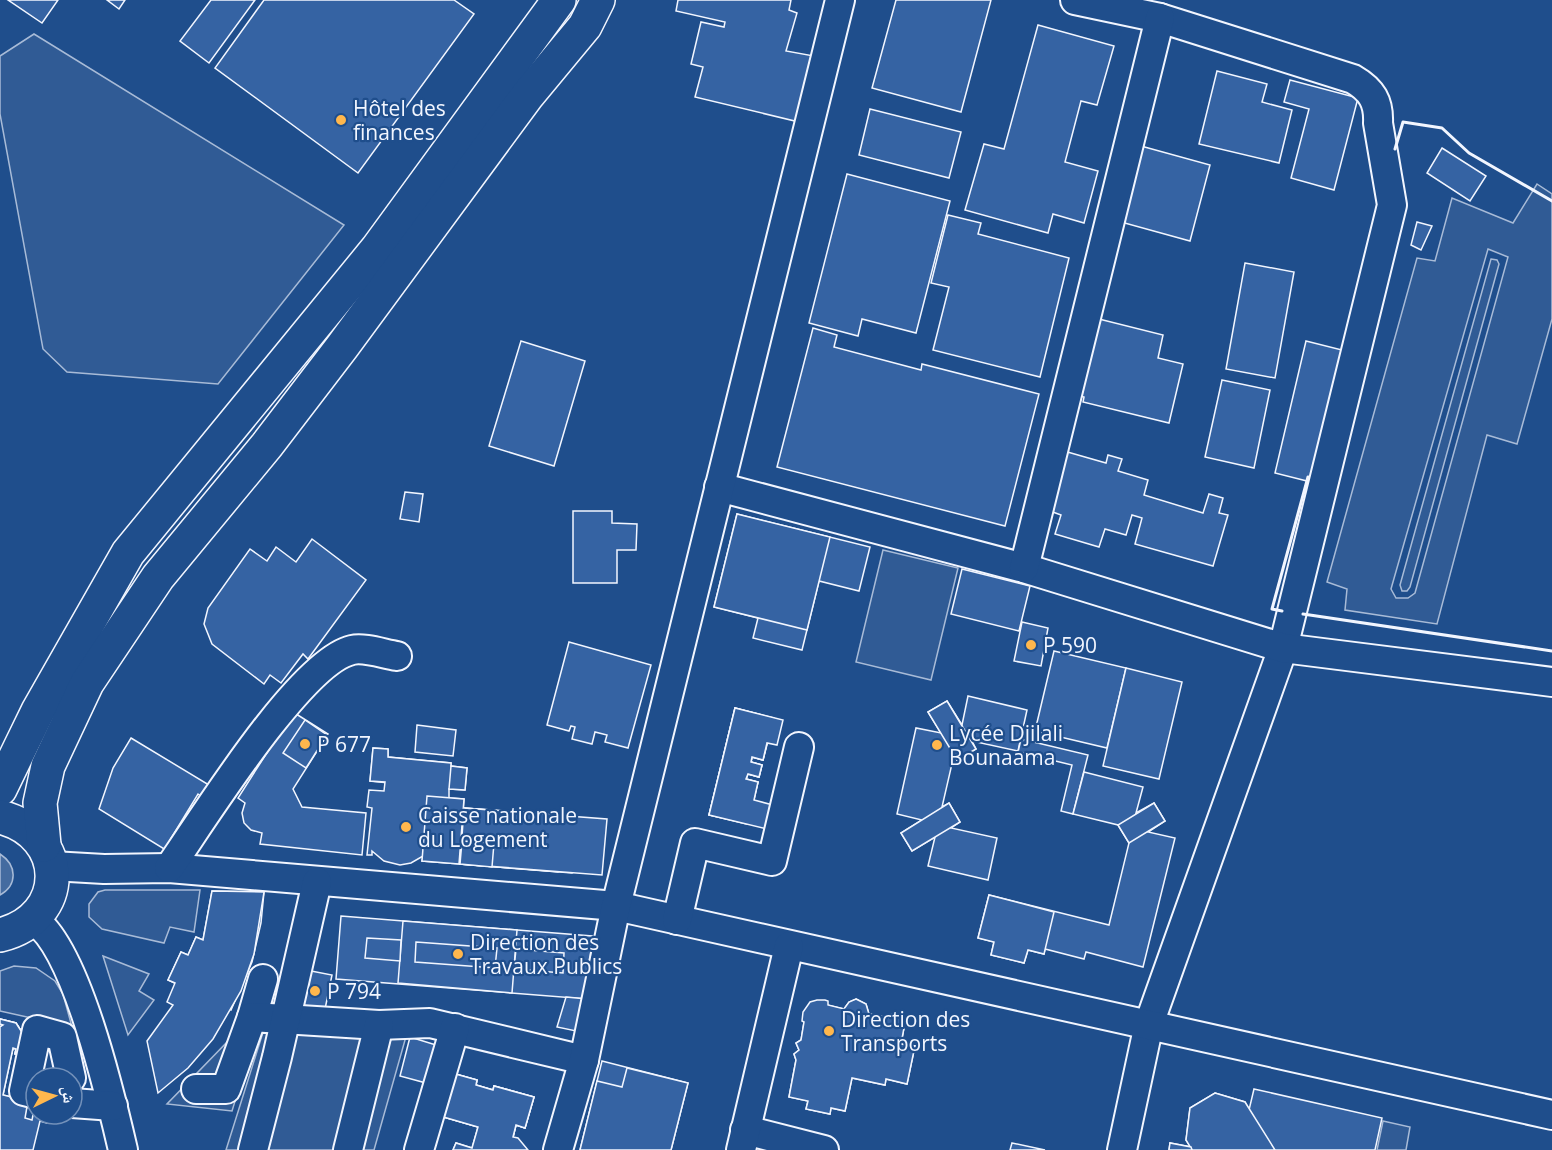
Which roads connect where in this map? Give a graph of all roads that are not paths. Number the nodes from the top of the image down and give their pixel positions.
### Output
1 (559, 0) edge
2 (598, 0) edge
3 (840, 0) edge
4 (1075, 0) edge
5 (1160, 18) junction
6 (719, 487) junction
7 (1024, 568) junction
8 (1283, 648) junction
9 (397, 656) dead end
10 (1552, 682) edge
11 (799, 747) dead end
12 (0, 789) edge
13 (0, 817) edge
14 (48, 855) junction
15 (169, 868) junction
16 (317, 882) junction
17 (616, 906) junction
18 (34, 920) junction
19 (677, 920) junction
20 (0, 935) edge
21 (789, 946) junction
22 (263, 979) dead end
23 (252, 1017) junction
24 (284, 1019) junction
25 (379, 1024) junction
26 (1149, 1024) junction
27 (455, 1028) junction
28 (584, 1060) junction
29 (29, 1066) edge
30 (68, 1066) edge
31 (196, 1089) dead end
32 (84, 1096) edge
33 (113, 1106) junction
34 (1552, 1115) edge
35 (743, 1140) edge
36 (123, 1150) edge
37 (253, 1150) edge
38 (348, 1150) edge
39 (419, 1150) edge
40 (558, 1150) edge
41 (824, 1150) edge
42 (1122, 1150) edge

1 - 12 main road
2 - 14 main road
3 - 6 street
4 - 5 street
5 - 7 street
5 - 8 street
6 - 7 street
6 - 17 street
7 - 8 street
8 - 10 street
8 - 26 street
9 - 15 street
11 - 19 street
13 - 14 main road
14 - 15 street
14 - 18 main road
15 - 16 street
16 - 17 street
16 - 24 street
17 - 19 street
17 - 28 street
18 - 20 main road
18 - 33 street
19 - 21 street
21 - 26 street
21 - 35 street
22 - 23 street
23 - 24 street
23 - 31 street
24 - 25 street
24 - 37 street
25 - 27 street
25 - 38 street
26 - 34 street
26 - 42 street
27 - 28 street
27 - 39 street
28 - 40 street
29 - 30 street
32 - 33 street
33 - 36 street
35 - 41 street

